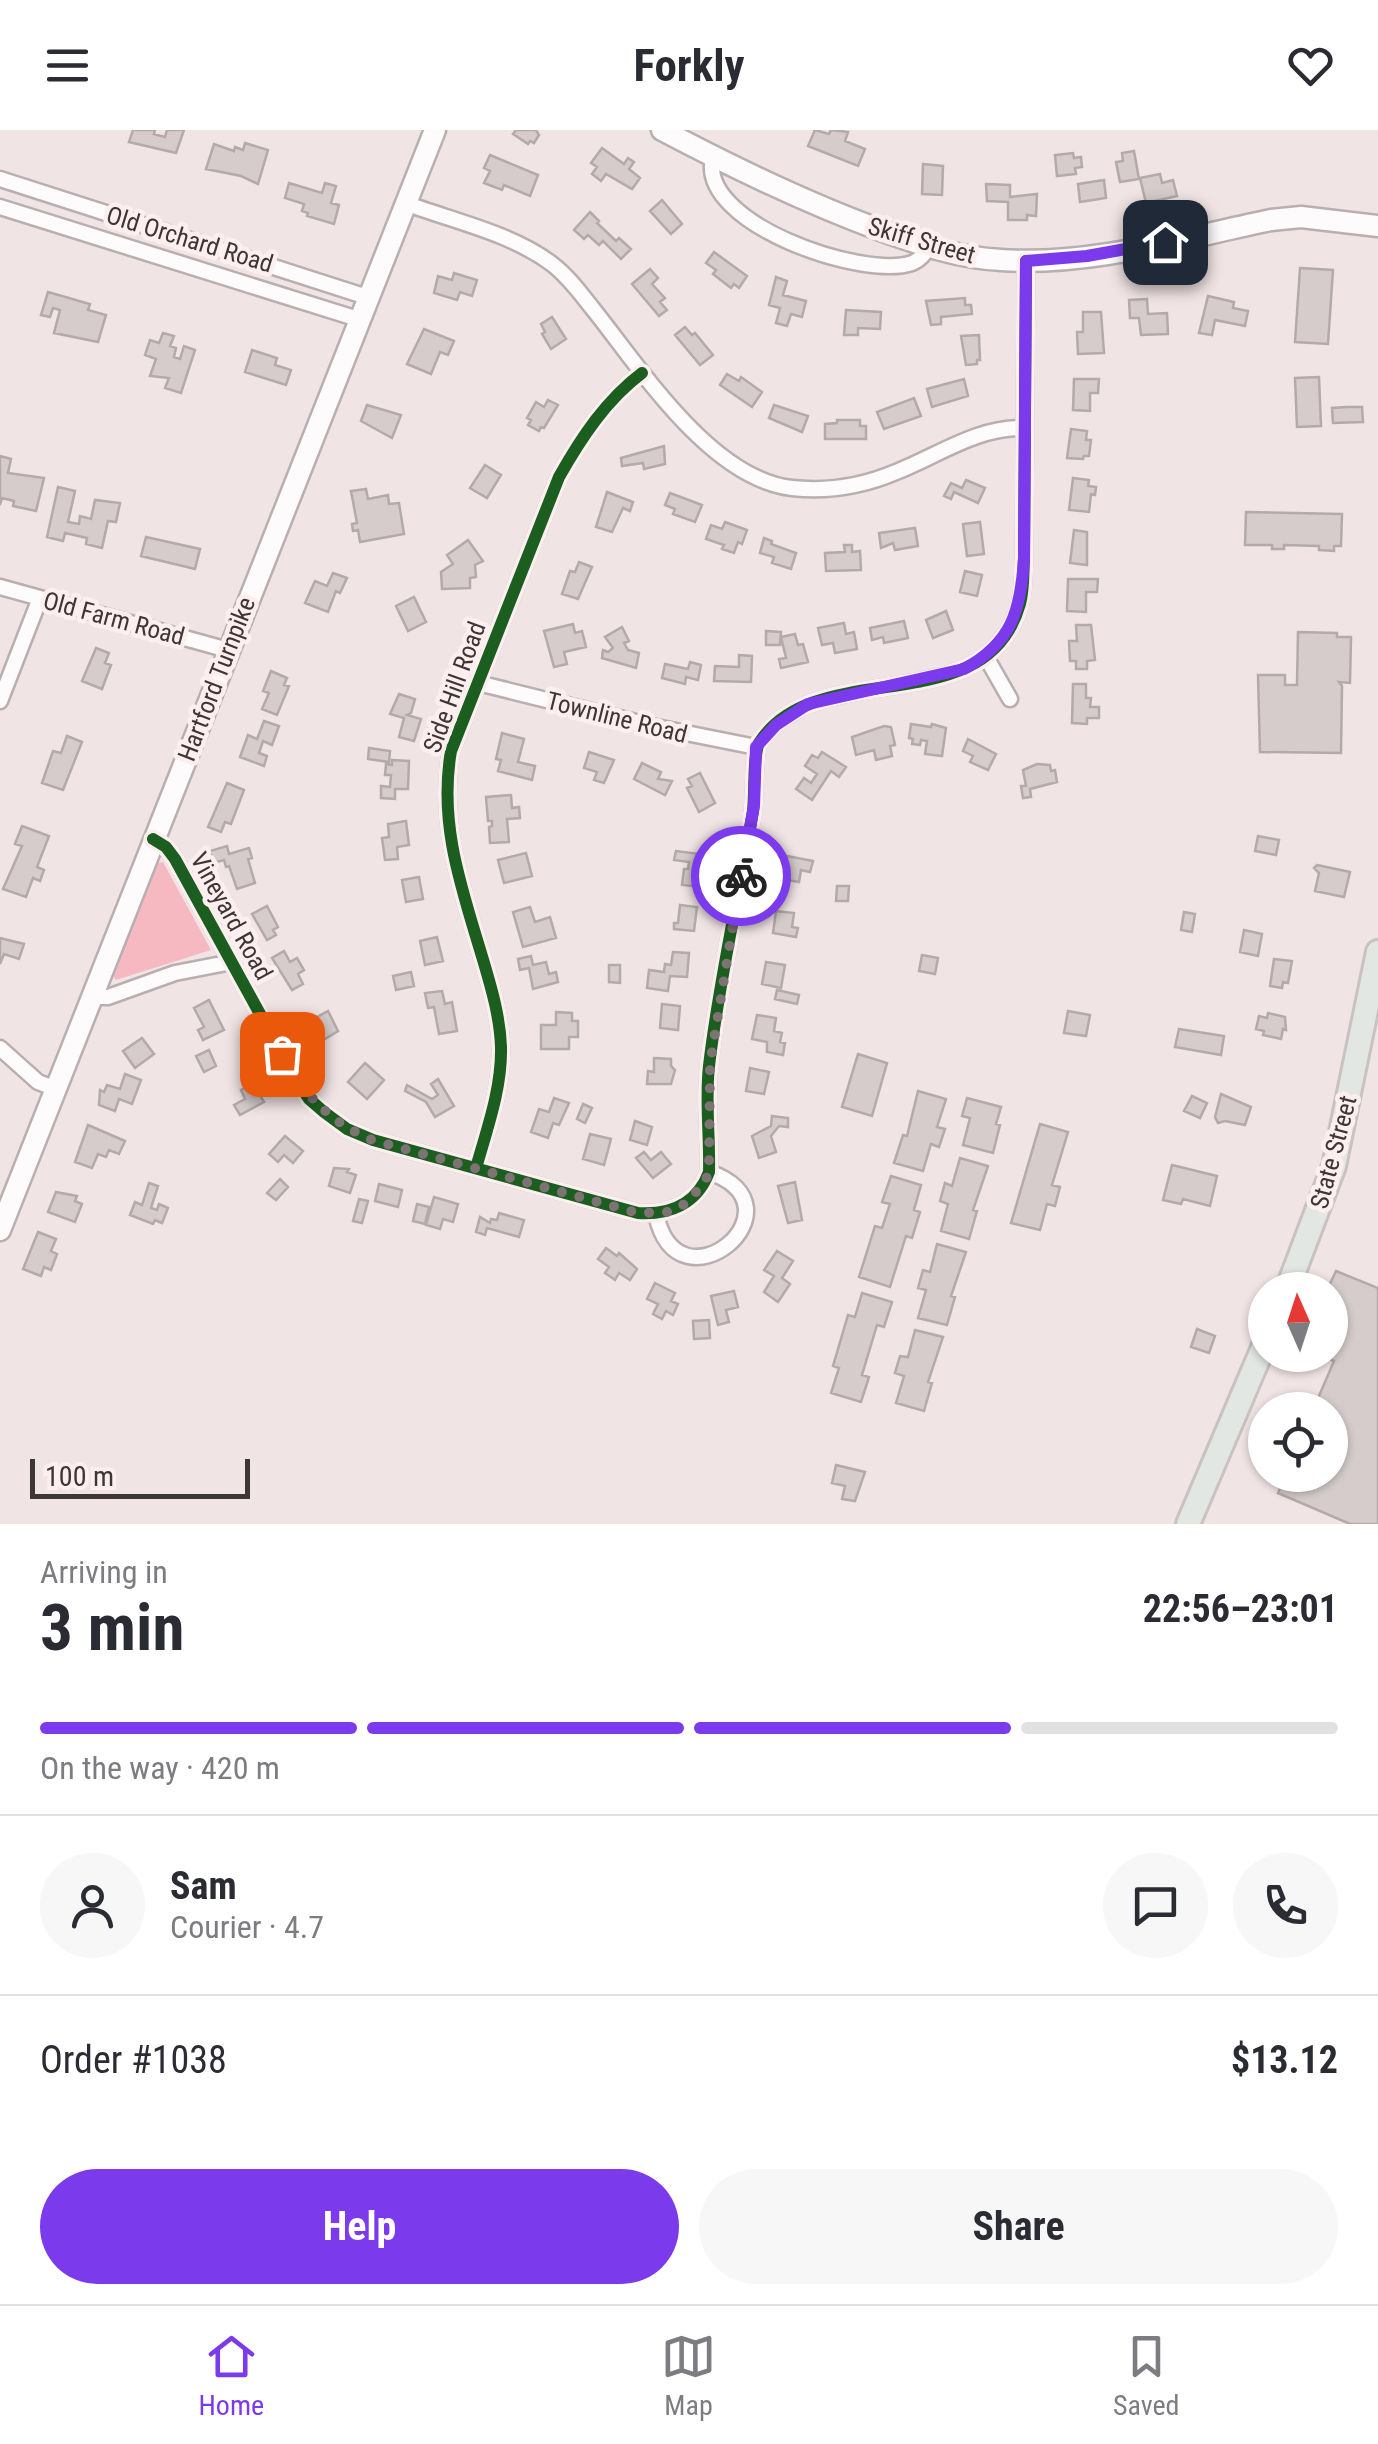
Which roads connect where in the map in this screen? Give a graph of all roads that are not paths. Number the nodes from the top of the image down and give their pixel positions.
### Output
1 (435, 130) edge
2 (662, 130) edge
3 (713, 158) junction
4 (7, 180) edge
5 (405, 203) junction
6 (3, 208) edge
7 (1378, 226) edge
8 (929, 248) junction
9 (1026, 261) junction
10 (367, 297) junction
11 (358, 319) junction
12 (642, 374) junction
13 (1024, 428) junction
14 (0, 587) edge
15 (40, 598) junction
16 (228, 650) junction
17 (986, 657) junction
18 (478, 683) junction
19 (1010, 699) dead end
20 (0, 701) edge
21 (756, 747) junction
22 (153, 839) junction
23 (1378, 952) edge
24 (232, 962) junction
25 (92, 997) junction
26 (0, 1048) edge
27 (56, 1088) junction
28 (476, 1168) junction
29 (709, 1172) junction
30 (656, 1214) junction
31 (0, 1230) edge
32 (1294, 1272) edge
33 (1253, 1372) edge
34 (1188, 1524) edge

1 - 5 main road, Hartford Turnpike
2 - 3 main road, Skiff Street
3 - 8 main road, Skiff Street
3 - 8 street
4 - 6 street, Old Orchard Road
4 - 10 street, Old Orchard Road
5 - 10 main road, Hartford Turnpike
5 - 12 street
6 - 11 street, Old Orchard Road
7 - 9 main road, Skiff Street
8 - 9 main road, Skiff Street
9 - 13 street
10 - 11 main road, Hartford Turnpike
11 - 16 main road, Hartford Turnpike
12 - 13 street
12 - 18 street, Side Hill Road
13 - 17 street
14 - 15 street, Old Farm Road
15 - 16 street, Old Farm Road
15 - 20 street
16 - 22 main road, Hartford Turnpike
17 - 19 street
17 - 21 street
18 - 21 street, Townline Road
18 - 28 street, Side Hill Road
21 - 29 street
22 - 24 street, Vineyard Road
22 - 25 main road, Hartford Turnpike
23 - 32 main road, State Street
24 - 25 street, Vineyard Road
24 - 28 street, Vineyard Road
25 - 27 main road, Hartford Turnpike
26 - 27 street
27 - 31 main road, Hartford Turnpike
28 - 30 street, Vineyard Road
29 - 30 street
29 - 30 street
33 - 34 main road

